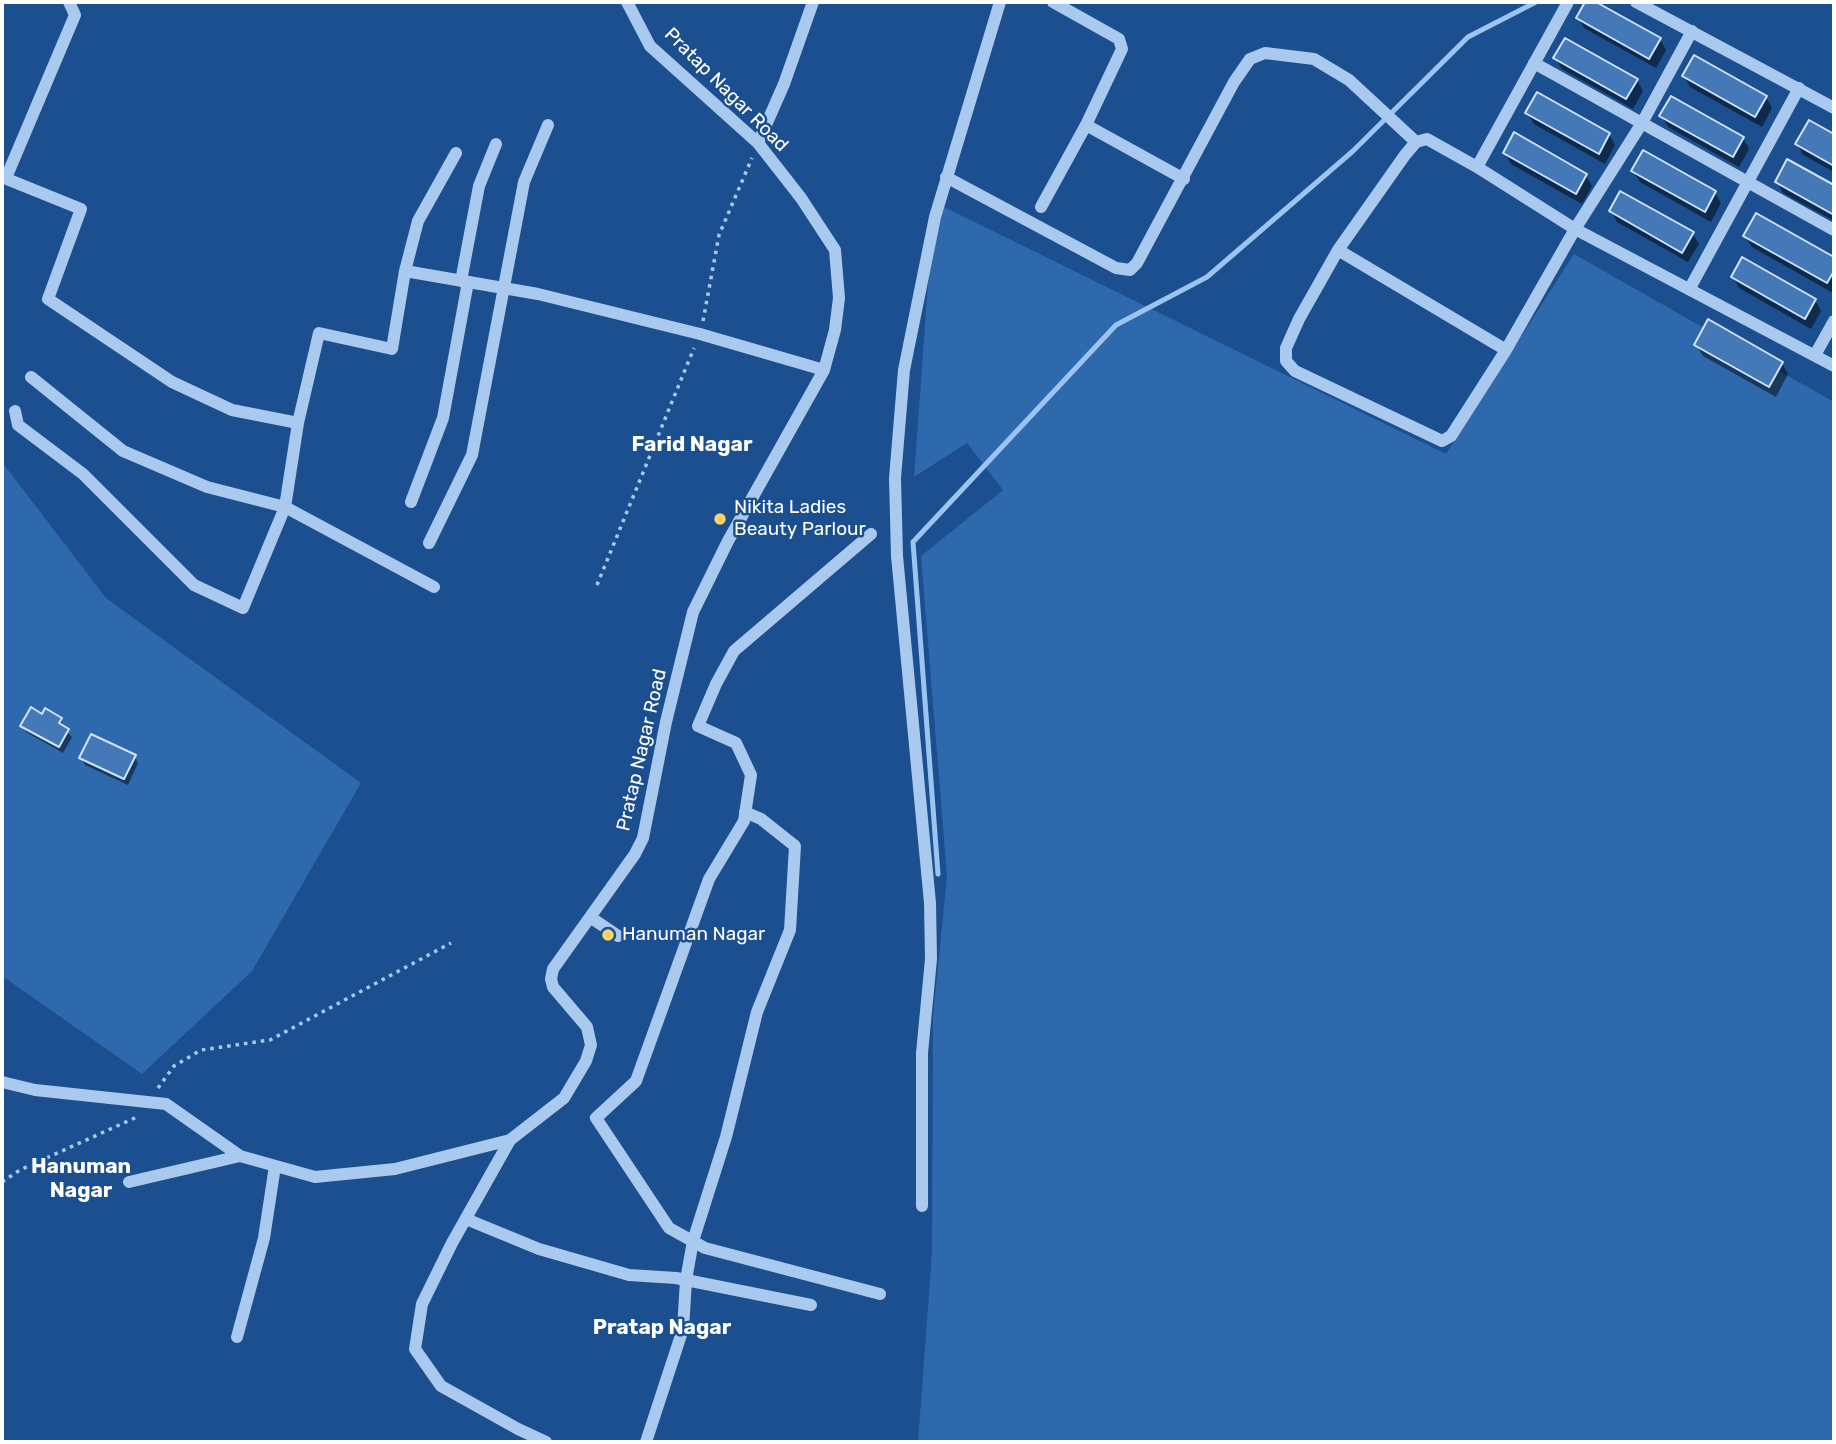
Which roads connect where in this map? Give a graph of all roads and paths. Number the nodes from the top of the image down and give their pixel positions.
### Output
1 (69, 2) edge
2 (627, 2) edge
3 (813, 2) edge
4 (1000, 2) edge
5 (1053, 2) edge
6 (1568, 2) edge
7 (1636, 2) edge
8 (1692, 31) junction
9 (1534, 63) junction
10 (1799, 88) junction
11 (1834, 107) edge
12 (1642, 123) junction
13 (548, 125) dead end
14 (1086, 125) junction
15 (1416, 142) junction
16 (496, 144) dead end
17 (758, 144) junction
18 (456, 153) dead end
19 (1477, 167) junction
20 (4, 177) edge
21 (946, 177) junction
22 (1184, 179) junction
23 (1747, 182) junction
24 (1041, 207) dead end
25 (1575, 229) junction
26 (1834, 230) edge
27 (1338, 250) junction
28 (405, 271) junction
29 (465, 281) junction
30 (502, 288) junction
31 (1690, 288) junction
32 (1834, 321) edge
33 (700, 334) junction
34 (1506, 350) junction
35 (1815, 355) junction
36 (1834, 366) edge
37 (824, 370) junction
38 (31, 377) dead end
39 (15, 411) dead end
40 (298, 423) junction
41 (411, 502) dead end
42 (285, 507) junction
43 (871, 534) dead end
44 (429, 543) dead end
45 (597, 585) dead end
46 (434, 587) dead end
47 (745, 812) junction
48 (590, 917) junction
49 (618, 936) dead end
50 (452, 943) dead end
51 (2, 1082) edge
52 (149, 1102) junction
53 (142, 1115) dead end
54 (510, 1140) junction
55 (240, 1156) junction
56 (275, 1166) junction
57 (2, 1182) edge
58 (129, 1182) dead end
59 (922, 1206) dead end
60 (466, 1219) junction
61 (693, 1241) junction
62 (686, 1280) junction
63 (880, 1294) dead end
64 (811, 1305) dead end
65 (237, 1337) dead end
66 (546, 1442) edge
67 (646, 1442) edge

1 - 20 street
2 - 17 street, Pratap Nagar Road
3 - 17 street
4 - 21 street
5 - 14 street
6 - 9 street
7 - 8 street
8 - 10 street
8 - 12 street
9 - 12 street
9 - 19 street
10 - 11 street
10 - 23 street
12 - 23 street
12 - 25 street
13 - 30 street
14 - 22 street
14 - 24 street
15 - 19 street
15 - 22 street
15 - 27 street
16 - 29 street
17 - 33 path
17 - 37 street, Pratap Nagar Road
18 - 28 street
19 - 25 street
20 - 40 street
21 - 22 street
21 - 59 street
23 - 26 street
23 - 31 street
25 - 31 street
25 - 34 street
27 - 34 street
27 - 34 street
28 - 29 street
28 - 40 street
29 - 30 street
29 - 41 street
30 - 33 street
30 - 44 street
31 - 35 street
32 - 35 street
33 - 37 street
33 - 45 path
35 - 36 street
37 - 48 street, Pratap Nagar Road
38 - 42 street
39 - 42 street
40 - 42 street
42 - 46 street
43 - 47 street
47 - 61 street
47 - 61 street
48 - 49 street
48 - 54 street, Pratap Nagar Road
50 - 52 path
51 - 52 street, Pratap Nagar Road
52 - 55 street, Pratap Nagar Road
53 - 57 path
54 - 56 street, Pratap Nagar Road
54 - 60 street
55 - 56 street, Pratap Nagar Road
55 - 58 street
56 - 65 street
60 - 62 street
60 - 66 street
61 - 62 street
61 - 63 street
62 - 64 street
62 - 67 street

